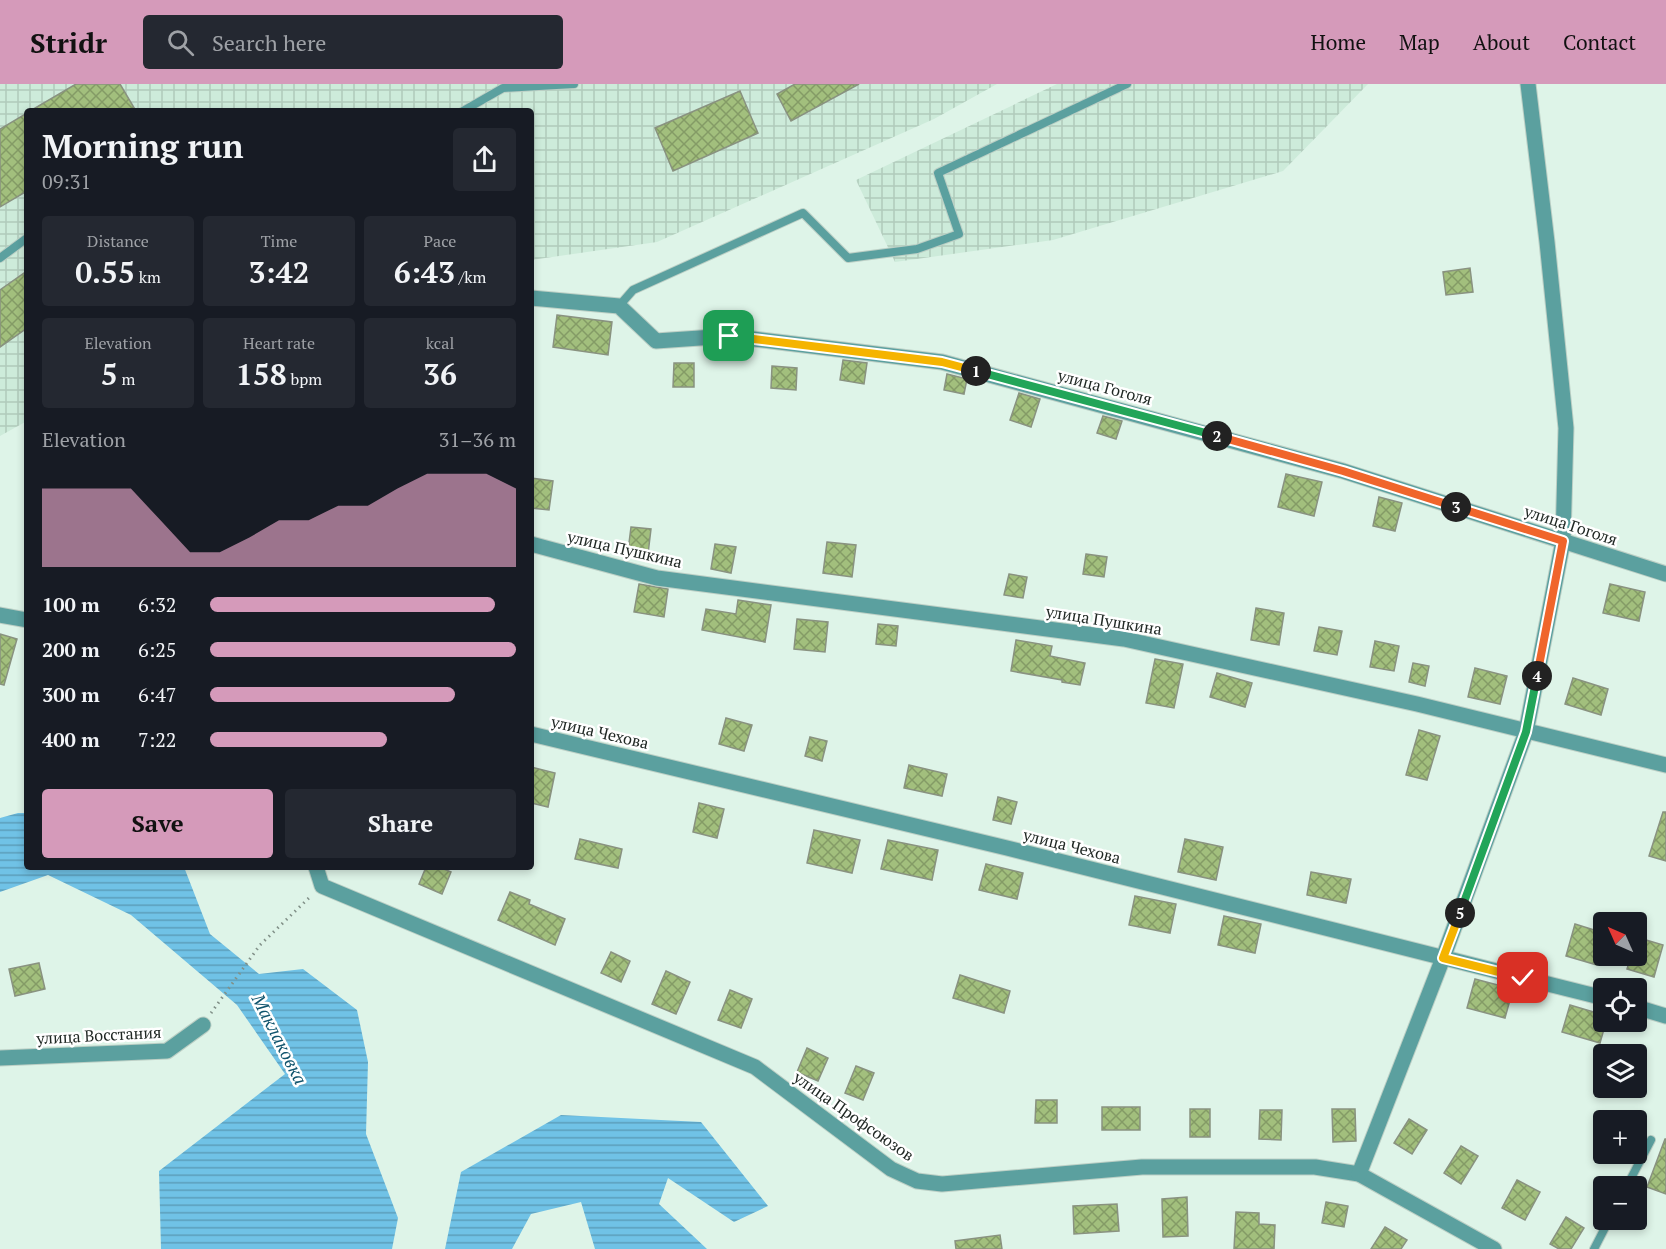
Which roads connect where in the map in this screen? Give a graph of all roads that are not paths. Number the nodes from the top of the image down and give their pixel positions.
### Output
1 (574, 84) edge
2 (1127, 84) edge
3 (1528, 84) edge
4 (468, 108) edge
5 (24, 240) edge
6 (0, 258) edge
7 (534, 298) edge
8 (619, 306) junction
9 (1563, 541) junction
10 (534, 545) edge
11 (1666, 574) edge
12 (0, 615) edge
13 (24, 619) edge
14 (1526, 732) junction
15 (534, 735) edge
16 (1666, 765) edge
17 (317, 870) edge
18 (1443, 958) junction
19 (1593, 995) edge
20 (1647, 1010) edge
21 (1666, 1016) edge
22 (202, 1025) road end
23 (0, 1058) edge
24 (1651, 1140) dead end
25 (1359, 1174) junction
26 (1632, 1176) edge
27 (1604, 1230) edge
28 (1494, 1249) edge
29 (1594, 1249) edge

1 - 4 lane
2 - 8 lane
3 - 9 street
5 - 6 lane
7 - 8 street
8 - 9 street, улица Гоголя
9 - 11 street, улица Гоголя
9 - 14 street
10 - 14 street, улица Пушкина
12 - 13 street
14 - 16 street, улица Пушкина
14 - 18 street
15 - 18 street, улица Чехова
17 - 25 street, улица Профсоюзов
18 - 19 street, улица Чехова
18 - 25 street
20 - 21 street
22 - 23 street, улица Восстания
24 - 26 lane
25 - 28 street, улица Профсоюзов
27 - 29 lane

